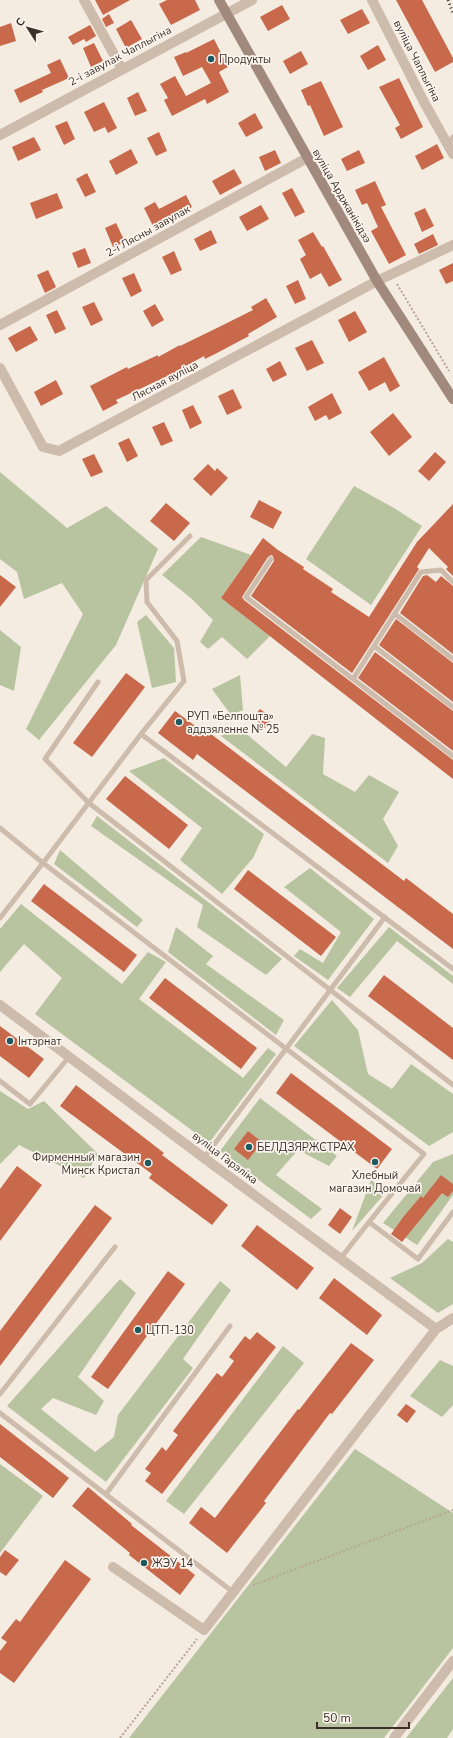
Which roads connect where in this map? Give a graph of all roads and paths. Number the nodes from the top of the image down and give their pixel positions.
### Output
1 (84, 0) edge
2 (219, 0) edge
3 (252, 0) edge
4 (372, 0) edge
5 (227, 14) junction
6 (122, 69) junction
7 (0, 134) edge
8 (451, 145) edge
9 (307, 158) junction
10 (453, 245) edge
11 (391, 274) junction
12 (377, 281) junction
13 (0, 325) edge
14 (0, 368) edge
15 (453, 377) edge
16 (453, 399) edge
17 (190, 536) dead end
18 (272, 559) dead end
19 (453, 582) edge
20 (395, 614) junction
21 (374, 646) junction
22 (453, 659) edge
23 (353, 679) junction
24 (98, 682) dead end
25 (453, 707) edge
26 (141, 734) junction
27 (453, 756) edge
28 (89, 803) junction
29 (0, 828) edge
30 (43, 863) junction
31 (385, 917) junction
32 (0, 918) edge
33 (453, 969) edge
34 (329, 990) junction
35 (0, 1005) edge
36 (286, 1048) junction
37 (69, 1058) junction
38 (0, 1081) edge
39 (453, 1085) edge
40 (204, 1158) junction
41 (453, 1212) edge
42 (369, 1222) junction
43 (115, 1248) dead end
44 (340, 1259) junction
45 (453, 1318) edge
46 (230, 1326) dead end
47 (436, 1329) junction
48 (0, 1394) edge
49 (0, 1413) edge
50 (106, 1494) junction
51 (453, 1510) edge
52 (113, 1567) dead end
53 (233, 1592) junction
54 (204, 1630) junction
55 (453, 1661) edge
56 (120, 1738) edge
57 (394, 1738) edge

1 - 6 street
2 - 5 main road, вуліца Арджанікідзэ
3 - 5 street, 2-і завулак Чаплыгіна
4 - 8 street, вуліца Чаплыгіна
5 - 6 street, 2-і завулак Чаплыгіна
5 - 9 main road, вуліца Арджанікідзэ
6 - 7 street, 2-і завулак Чаплыгіна
9 - 12 main road, вуліца Арджанікідзэ
9 - 13 street, 2-і Лясны завулак
10 - 11 street, Лясная вуліца
11 - 12 street, Лясная вуліца
11 - 15 path
12 - 14 street, Лясная вуліца
12 - 16 main road, вуліца Арджанікідзэ
17 - 26 lane
18 - 23 lane
19 - 20 lane
20 - 21 lane
20 - 22 lane
21 - 23 lane
21 - 25 lane
23 - 27 lane
24 - 28 lane
26 - 28 lane
26 - 31 lane
28 - 30 lane
28 - 34 lane
29 - 30 lane
30 - 32 lane
30 - 36 lane
31 - 33 lane
31 - 34 lane
34 - 36 lane
34 - 39 lane
35 - 37 street, вуліца Гарэліка
36 - 40 lane
36 - 42 lane
37 - 38 lane
37 - 40 street, вуліца Гарэліка
40 - 44 street, вуліца Гарэліка
41 - 42 lane
42 - 44 lane
43 - 48 lane
44 - 47 street, вуліца Гарэліка
45 - 47 street
46 - 50 lane
47 - 53 street
49 - 50 lane
50 - 53 lane
51 - 53 path
52 - 54 street
53 - 54 street
54 - 56 path
55 - 57 street

